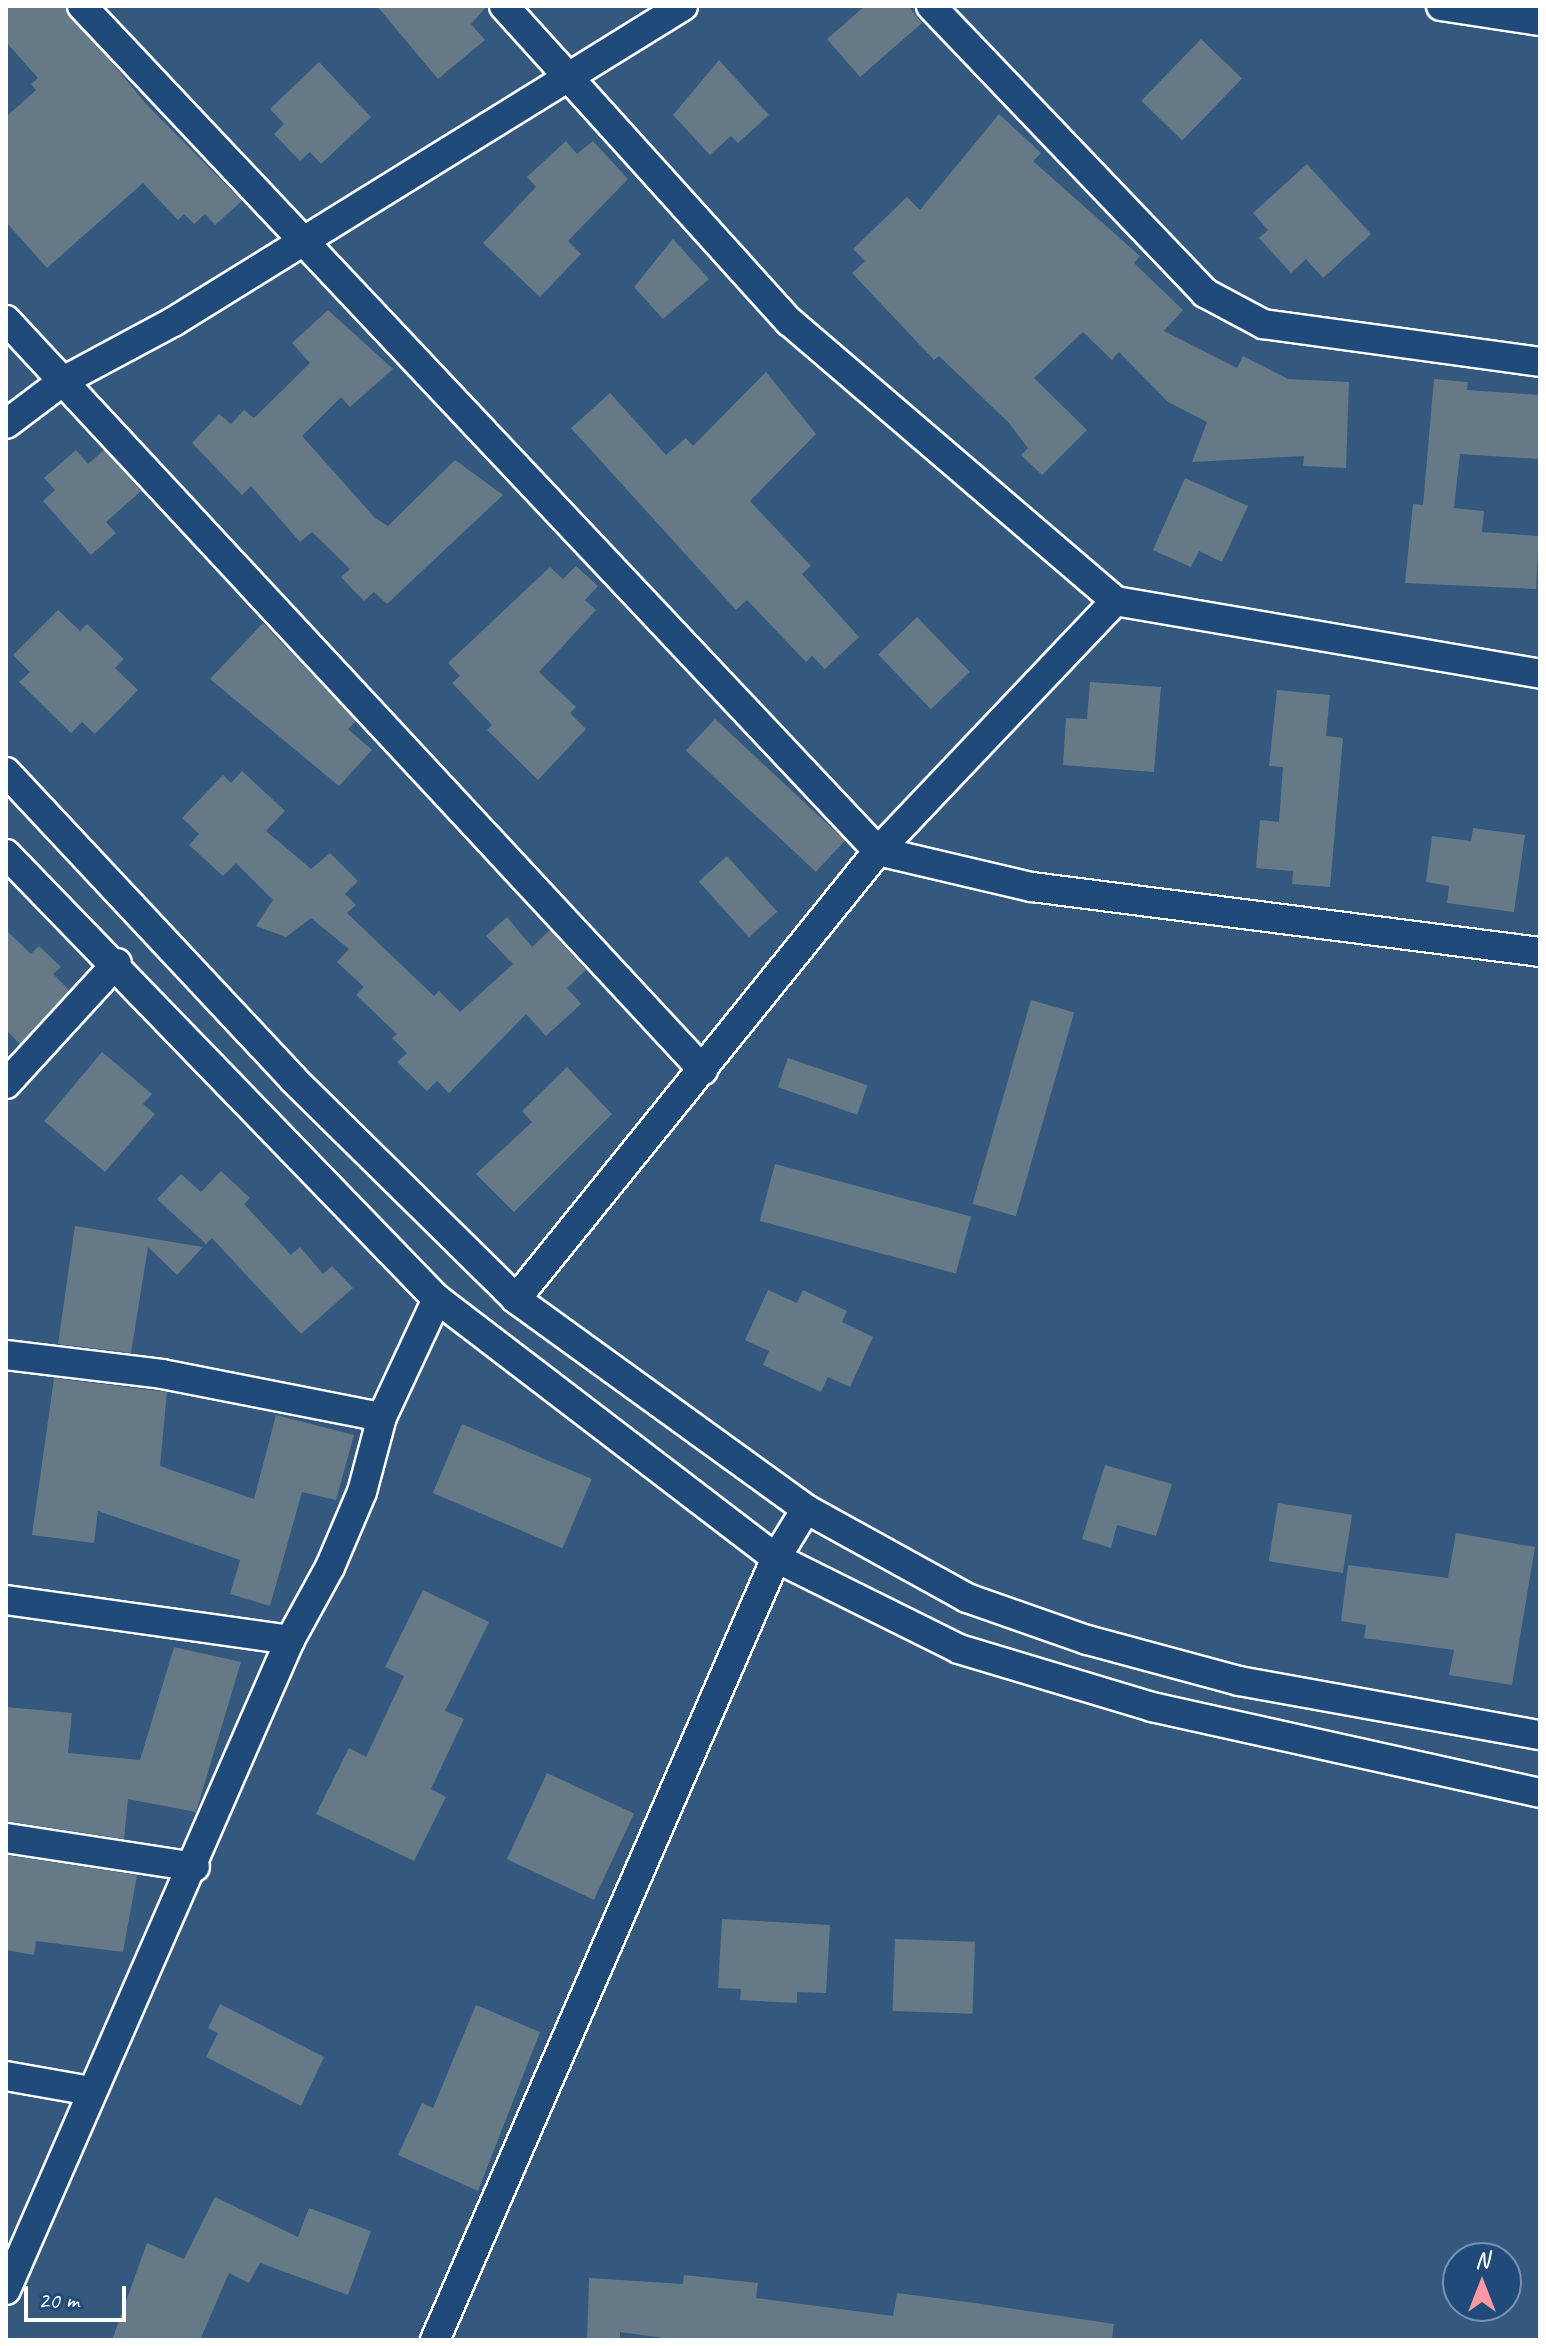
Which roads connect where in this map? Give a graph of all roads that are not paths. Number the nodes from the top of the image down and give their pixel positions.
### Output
1 (82, 6) edge
2 (504, 6) edge
3 (683, 6) edge
4 (931, 6) edge
5 (1441, 6) edge
6 (1540, 21) edge
7 (568, 73) junction
8 (307, 239) junction
9 (6, 320) edge
10 (1540, 362) edge
11 (63, 381) junction
12 (6, 424) edge
13 (1115, 601) junction
14 (1540, 674) edge
15 (6, 772) edge
16 (878, 851) junction
17 (6, 854) edge
18 (1540, 952) edge
19 (117, 963) junction
20 (703, 1070) junction
21 (6, 1084) edge
22 (437, 1299) junction
23 (516, 1299) junction
24 (6, 1355) edge
25 (382, 1417) junction
26 (806, 1509) junction
27 (776, 1558) junction
28 (6, 1600) edge
29 (290, 1640) junction
30 (1540, 1735) edge
31 (1540, 1793) edge
32 (6, 1838) edge
33 (195, 1867) junction
34 (6, 2076) edge
35 (91, 2091) junction
36 (6, 2290) edge
37 (435, 2340) edge

1 - 8 street
2 - 7 street
3 - 7 street
4 - 10 street
5 - 6 street
7 - 8 street
7 - 13 street
8 - 11 street
8 - 16 street
9 - 11 street
11 - 12 street
11 - 20 street
13 - 14 street
13 - 16 street
15 - 23 street
16 - 18 street
16 - 20 street
17 - 19 street
19 - 21 street
19 - 22 street
20 - 23 street
22 - 25 street
22 - 27 street
23 - 26 street
24 - 25 street
25 - 29 street
26 - 27 street
26 - 30 street
27 - 31 street
27 - 37 street
28 - 29 street
29 - 33 street
32 - 33 street
33 - 35 street
34 - 35 street
35 - 36 street

